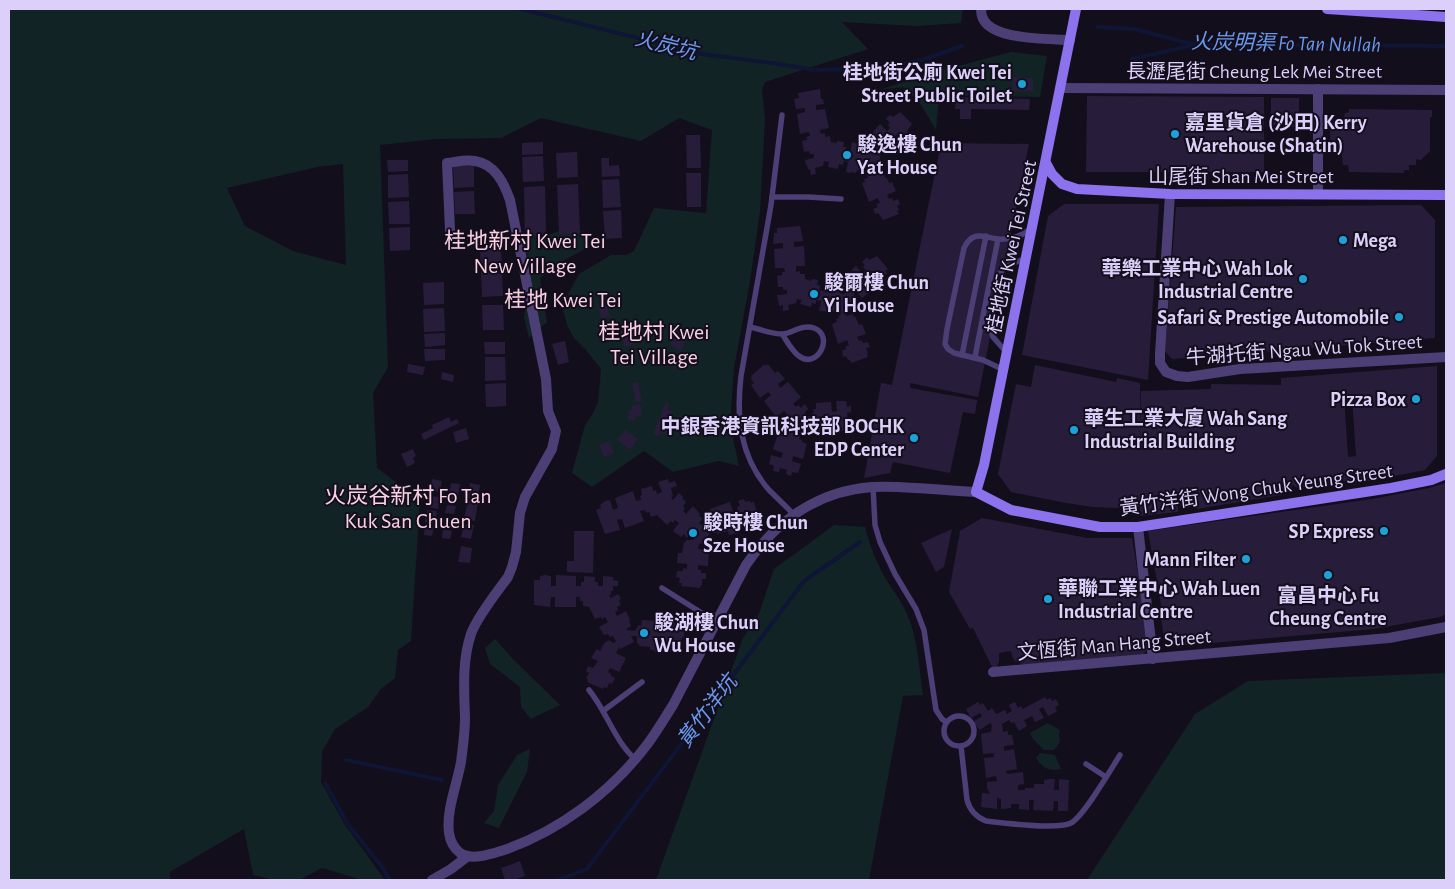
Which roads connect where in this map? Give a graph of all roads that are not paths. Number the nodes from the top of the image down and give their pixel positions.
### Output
1 (980, 9) edge
2 (1076, 9) edge
3 (1326, 9) edge
4 (1446, 17) edge
5 (1070, 40) junction
6 (1061, 88) junction
7 (1318, 89) junction
8 (1446, 90) edge
9 (782, 115) dead end
10 (1046, 163) junction
11 (1170, 194) junction
12 (1318, 194) junction
13 (1446, 194) edge
14 (772, 197) junction
15 (841, 199) dead end
16 (1033, 227) junction
17 (450, 230) dead end
18 (986, 236) junction
19 (998, 239) junction
20 (1027, 258) junction
21 (750, 327) junction
22 (782, 334) junction
23 (1008, 352) junction
24 (962, 355) junction
25 (975, 357) junction
26 (1446, 357) edge
27 (1004, 370) junction
28 (1446, 474) edge
29 (873, 487) junction
30 (976, 492) junction
31 (794, 514) junction
32 (1138, 527) junction
33 (662, 588) dead end
34 (716, 622) junction
35 (1446, 627) edge
36 (1153, 659) junction
37 (993, 672) dead end
38 (642, 682) dead end
39 (589, 690) dead end
40 (603, 710) junction
41 (946, 722) junction
42 (961, 746) junction
43 (1120, 755) dead end
44 (635, 759) junction
45 (1086, 764) dead end
46 (1106, 777) junction
47 (468, 856) junction
48 (432, 880) edge

1 - 5 street
2 - 5 street, 桂地街 Kwei Tei Street
3 - 4 street
5 - 6 street, 桂地街 Kwei Tei Street
6 - 7 street, 長瀝尾街 Cheung Lek Mei Street
6 - 10 street, 桂地街 Kwei Tei Street
7 - 8 street, 長瀝尾街 Cheung Lek Mei Street
7 - 12 street
9 - 14 lane
10 - 11 street, 山尾街 Shan Mei Street
10 - 16 street, 桂地街 Kwei Tei Street
11 - 12 street, 山尾街 Shan Mei Street
11 - 26 street, 牛湖托街 Ngau Wu Tok Street
12 - 13 street, 山尾街 Shan Mei Street
14 - 15 lane
14 - 21 lane
16 - 19 lane
16 - 20 street, 桂地街 Kwei Tei Street
17 - 47 street
18 - 19 lane
18 - 24 lane
18 - 24 lane
19 - 25 lane
20 - 23 street, 桂地街 Kwei Tei Street
20 - 23 lane
21 - 22 lane
21 - 31 lane
22 - 22 lane
23 - 27 street, 桂地街 Kwei Tei Street
24 - 25 lane
25 - 27 lane
27 - 30 street, 桂地街 Kwei Tei Street
28 - 32 street, 黃竹洋街 Wong Chuk Yeung Street
29 - 30 street, 黃竹洋街 Wong Chuk Yeung Street
29 - 31 street, 黃竹洋街 Wong Chuk Yeung Street
29 - 41 lane
30 - 32 street, 黃竹洋街 Wong Chuk Yeung Street
31 - 34 street, 黃竹洋街 Wong Chuk Yeung Street
32 - 36 street
33 - 34 lane
34 - 44 street, 黃竹洋街 Wong Chuk Yeung Street
35 - 36 street, 文恆街 Man Hang Street
36 - 37 street, 文恆街 Man Hang Street
38 - 40 lane
39 - 40 lane
40 - 44 lane
41 - 42 lane
41 - 42 lane
42 - 46 lane
43 - 46 lane
44 - 47 street, 黃竹洋街 Wong Chuk Yeung Street
45 - 46 lane
47 - 48 street

